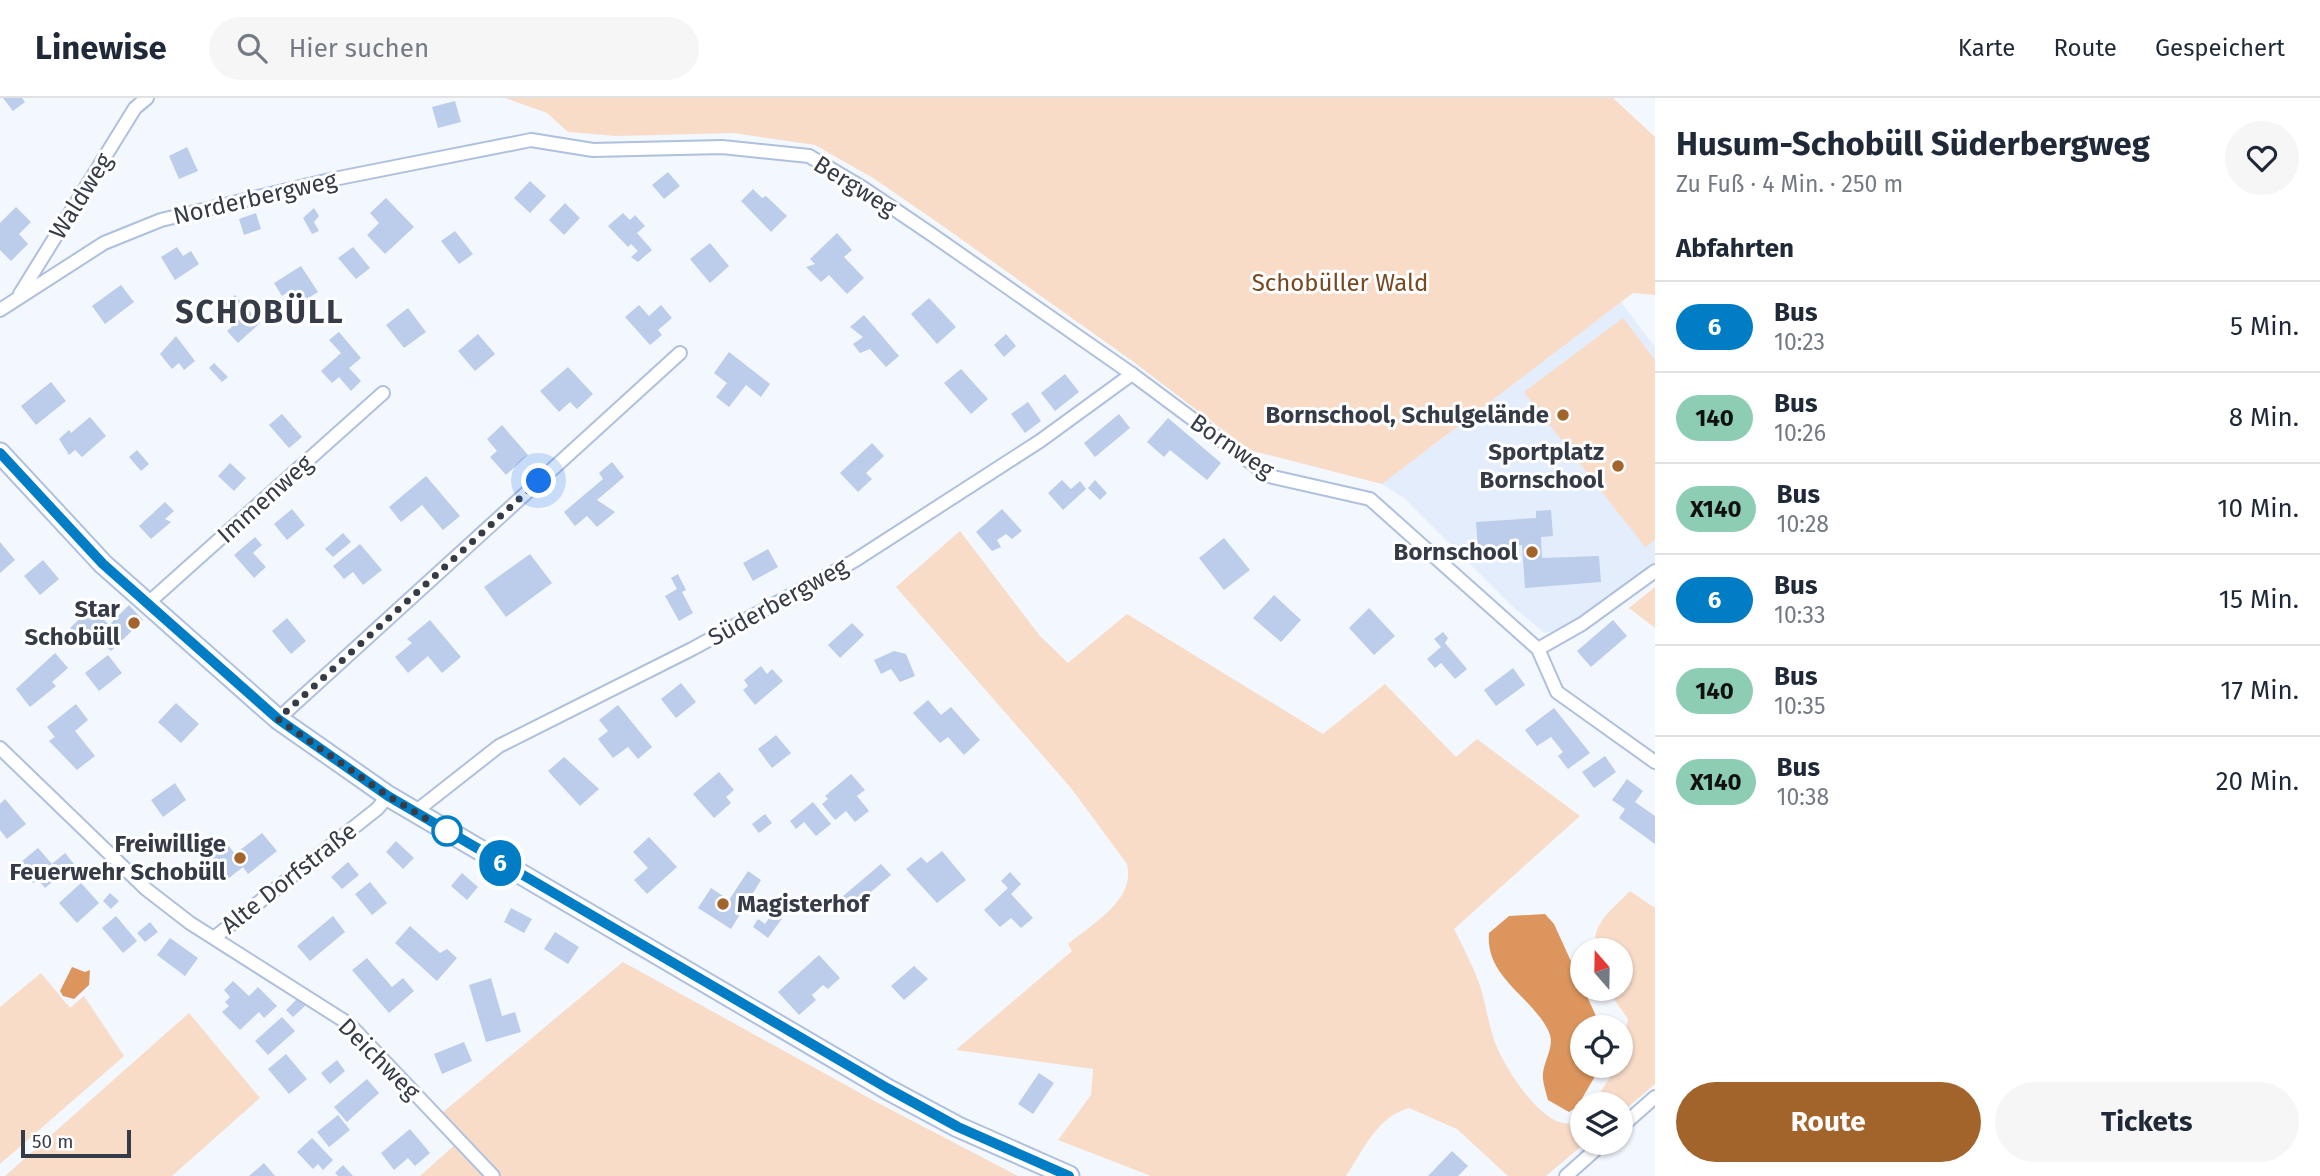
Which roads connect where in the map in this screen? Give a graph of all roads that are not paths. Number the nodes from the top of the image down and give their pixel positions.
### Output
1 (147, 98) edge
2 (531, 140) joint
3 (18, 297) junction
4 (0, 310) edge
5 (680, 353) dead end
6 (1132, 374) junction
7 (383, 393) dead end
8 (0, 453) edge
9 (1655, 571) edge
10 (147, 604) junction
11 (1538, 649) junction
12 (278, 719) junction
13 (0, 748) edge
14 (1655, 762) edge
15 (388, 796) junction
16 (415, 812) junction
17 (215, 937) junction
18 (1655, 1097) edge
19 (1633, 1116) edge
20 (1590, 1155) edge
21 (492, 1176) edge
22 (1069, 1176) edge
23 (1566, 1176) edge

1 - 3 street, Waldweg
2 - 3 street, Norderbergweg
2 - 6 street, Bergweg
3 - 4 street, Norderbergweg
5 - 12 street
6 - 11 street, Bornweg
6 - 16 street, Süderbergweg
7 - 10 street, Immenweg
8 - 10 main road
9 - 11 street
10 - 12 main road
11 - 14 street, Bornweg
12 - 15 main road
13 - 17 street, Alte Dorfstraße
15 - 16 main road
15 - 17 street, Alte Dorfstraße
16 - 22 main road
17 - 21 street, Deichweg
18 - 19 street
20 - 23 street

